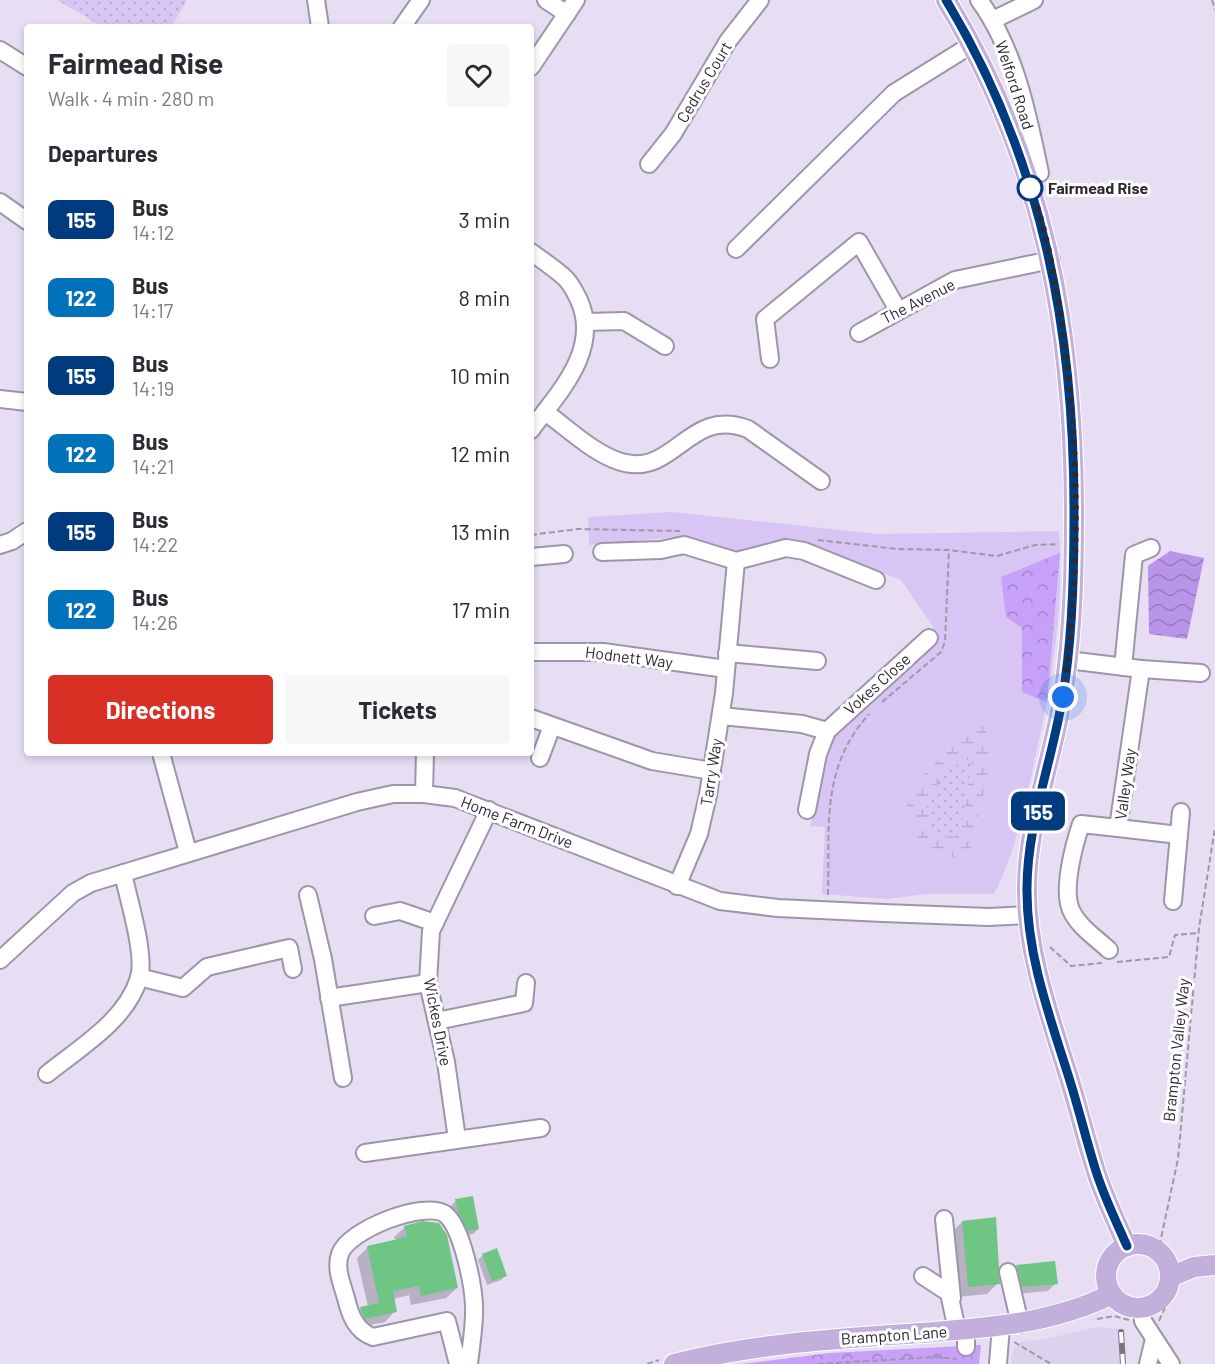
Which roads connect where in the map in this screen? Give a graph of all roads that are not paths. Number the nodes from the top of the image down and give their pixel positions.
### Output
1 (316, 0) edge
2 (421, 0) edge
3 (546, 0) edge
4 (760, 0) edge
5 (946, 0) edge
6 (979, 0) edge
7 (1034, 0) edge
8 (572, 7) edge
9 (993, 20) junction
10 (320, 24) edge
11 (404, 24) edge
12 (971, 45) junction
13 (0, 50) edge
14 (534, 63) edge
15 (24, 65) edge
16 (1019, 87) junction
17 (997, 99) junction
18 (649, 164) dead end
19 (1040, 173) dead end
20 (0, 202) edge
21 (24, 215) edge
22 (736, 249) dead end
23 (534, 254) edge
24 (1051, 260) junction
25 (898, 310) junction
26 (586, 322) junction
27 (859, 333) dead end
28 (665, 346) dead end
29 (770, 359) dead end
30 (0, 399) edge
31 (24, 402) edge
32 (545, 412) junction
33 (534, 426) edge
34 (821, 481) dead end
35 (24, 533) edge
36 (0, 545) edge
37 (1151, 548) dead end
38 (602, 552) dead end
39 (564, 554) dead end
40 (534, 557) edge
41 (736, 561) junction
42 (876, 580) dead end
43 (929, 638) dead end
44 (534, 652) edge
45 (817, 660) dead end
46 (1068, 660) junction
47 (727, 661) junction
48 (1123, 667) junction
49 (1141, 669) junction
50 (1201, 673) dead end
51 (721, 716) junction
52 (534, 719) edge
53 (552, 726) junction
54 (827, 731) junction
55 (162, 756) edge
56 (425, 756) edge
57 (540, 758) dead end
58 (712, 771) junction
59 (424, 794) junction
60 (489, 810) junction
61 (807, 810) dead end
62 (1181, 812) dead end
63 (1118, 828) junction
64 (1179, 835) junction
65 (188, 852) junction
66 (123, 873) junction
67 (677, 886) junction
68 (308, 895) dead end
69 (1173, 901) dead end
70 (1028, 915) junction
71 (374, 916) dead end
72 (435, 923) junction
73 (1109, 958) road end
74 (0, 960) edge
75 (293, 969) dead end
76 (139, 977) junction
77 (428, 983) junction
78 (526, 983) dead end
79 (329, 998) junction
80 (437, 1021) junction
81 (47, 1074) dead end
82 (343, 1078) dead end
83 (541, 1128) dead end
84 (458, 1139) junction
85 (365, 1153) dead end
86 (944, 1219) dead end
87 (1127, 1246) junction
88 (1215, 1265) edge
89 (1008, 1272) dead end
90 (1177, 1272) junction
91 (923, 1276) dead end
92 (1112, 1294) junction
93 (952, 1298) junction
94 (1136, 1315) junction
95 (1011, 1330) junction
96 (1155, 1332) junction
97 (963, 1336) junction
98 (458, 1364) edge
99 (469, 1364) edge
100 (674, 1364) edge
101 (998, 1364) edge
102 (1148, 1364) edge
103 (1171, 1364) edge

1 - 10 street
2 - 11 street
3 - 8 street
4 - 18 street, Cedrus Court
5 - 12 main road, Welford Road
6 - 9 street, Welford Road
7 - 9 street
8 - 14 street
9 - 16 street, Welford Road
12 - 17 main road, Welford Road
12 - 22 street
13 - 15 street
16 - 17 street
16 - 19 street, Welford Road
17 - 24 main road, Welford Road
20 - 21 street
23 - 26 street
24 - 25 street, The Avenue
24 - 46 main road, Welford Road
25 - 27 street, The Avenue
25 - 29 street
26 - 28 street
26 - 32 street
30 - 31 street
32 - 33 street
32 - 34 street
35 - 36 street
37 - 48 street
38 - 41 street
39 - 40 street
41 - 42 street
41 - 47 street, Tarry Way
43 - 54 street, Vokes Close
44 - 47 street, Hodnett Way
45 - 47 street
46 - 48 street
46 - 70 main road, Welford Road
47 - 51 street, Tarry Way
48 - 49 street
49 - 50 street
49 - 63 street, Valley Way
51 - 54 street
51 - 58 street, Tarry Way
52 - 53 street
53 - 57 street
53 - 58 street
54 - 61 street, Vokes Close
55 - 65 street
56 - 59 street
58 - 67 street, Tarry Way
59 - 60 street, Home Farm Drive
59 - 65 street, Home Farm Drive
60 - 67 street, Home Farm Drive
60 - 72 street, Wickes Drive
62 - 64 street
63 - 64 street
63 - 73 street, Valley Way
64 - 69 street
65 - 66 street, Home Farm Drive
66 - 74 street, Home Farm Drive
66 - 76 street
67 - 70 street, Home Farm Drive
68 - 79 street
70 - 87 main road, Welford Road
71 - 72 street
72 - 77 street, Wickes Drive
75 - 76 street
76 - 81 street
77 - 79 street
77 - 80 street, Wickes Drive
78 - 80 street
79 - 82 street
80 - 84 street, Wickes Drive
83 - 84 street
84 - 85 street
86 - 93 street
87 - 90 main road
87 - 92 main road
88 - 90 main road
89 - 95 street
90 - 94 main road
91 - 93 street
92 - 94 main road
92 - 95 main road, Brampton Lane
93 - 97 street
94 - 96 street
95 - 97 main road, Brampton Lane
95 - 101 street
96 - 102 street
96 - 103 street
97 - 100 main road, Brampton Lane
98 - 99 street

